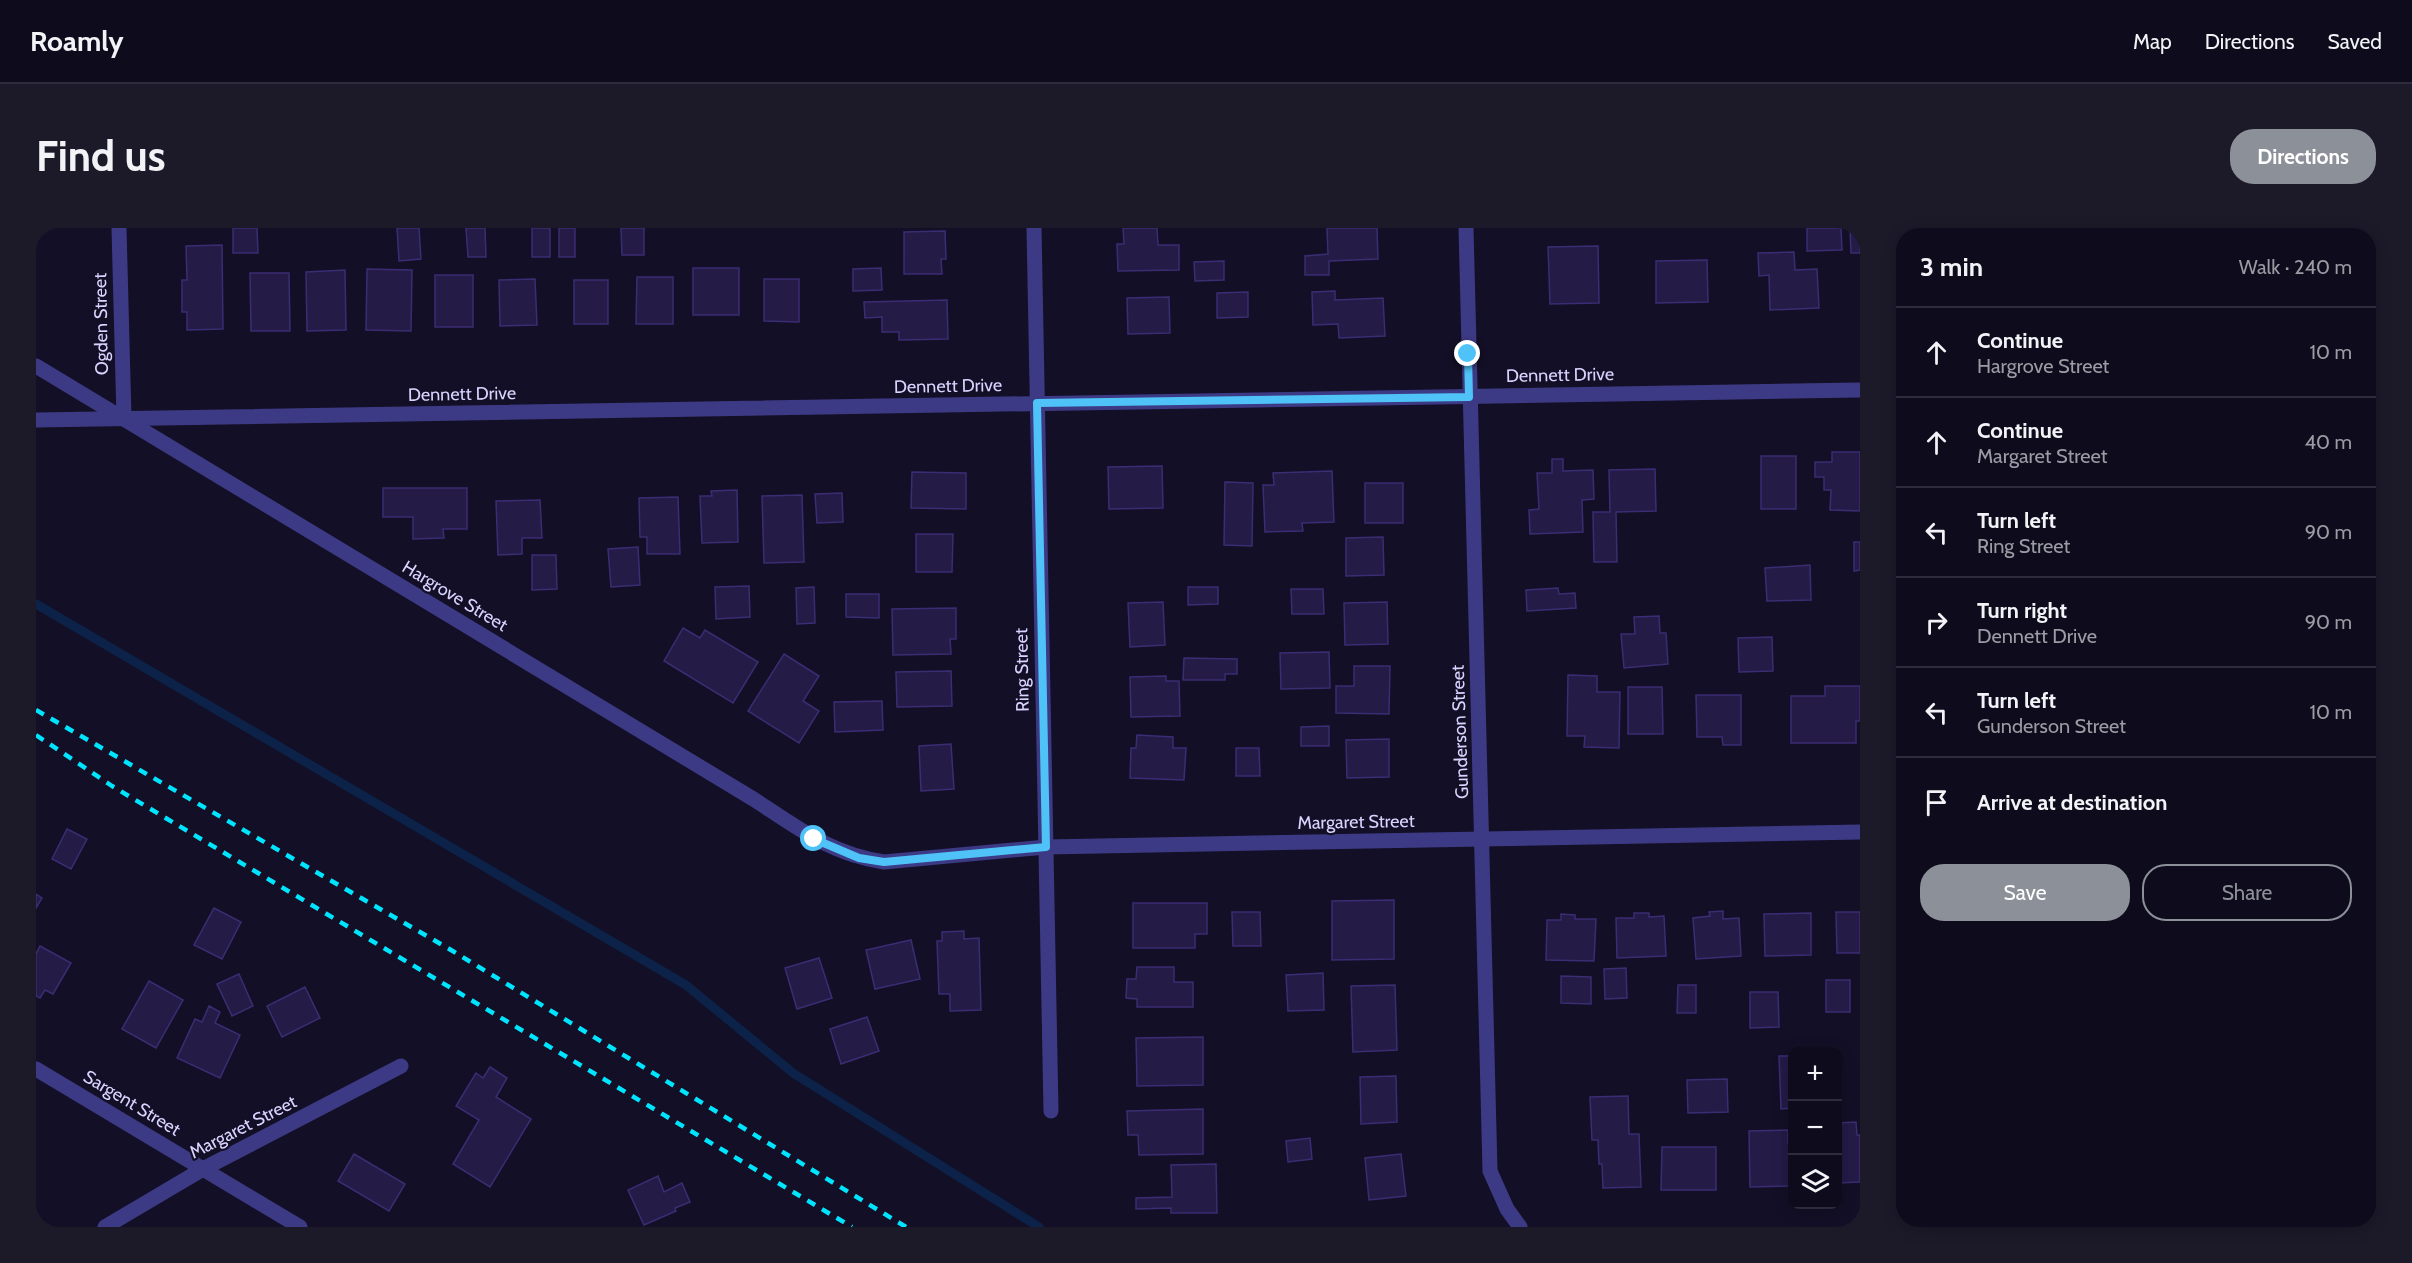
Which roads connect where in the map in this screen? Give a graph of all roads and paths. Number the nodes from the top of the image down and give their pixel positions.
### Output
1 (119, 228) edge
2 (1034, 228) edge
3 (1466, 228) edge
4 (36, 366) edge
5 (1860, 390) edge
6 (1469, 397) junction
7 (1037, 403) junction
8 (124, 418) junction
9 (36, 420) edge
10 (1860, 832) edge
11 (1483, 840) junction
12 (1046, 847) junction
13 (854, 856) joint
14 (401, 1066) dead end
15 (36, 1069) edge
16 (1051, 1111) dead end
17 (203, 1169) junction
18 (105, 1227) edge
19 (300, 1227) edge
20 (1520, 1227) edge

1 - 8 street, Ogden Street
2 - 7 street, Ring Street
3 - 6 street, Gunderson Street
4 - 8 street, Hargrove Street
5 - 6 street, Dennett Drive
6 - 7 street, Dennett Drive
6 - 11 street, Gunderson Street
7 - 8 street, Dennett Drive
7 - 12 street, Ring Street
8 - 9 street, Dennett Drive
8 - 13 street, Hargrove Street
10 - 11 street, Margaret Street
11 - 12 street, Margaret Street
11 - 20 street, Gunderson Street
12 - 13 street, Margaret Street
12 - 16 street, Ring Street
14 - 17 street, Margaret Street
15 - 17 street, Sargent Street
17 - 18 street, Margaret Street
17 - 19 street, Sargent Street

